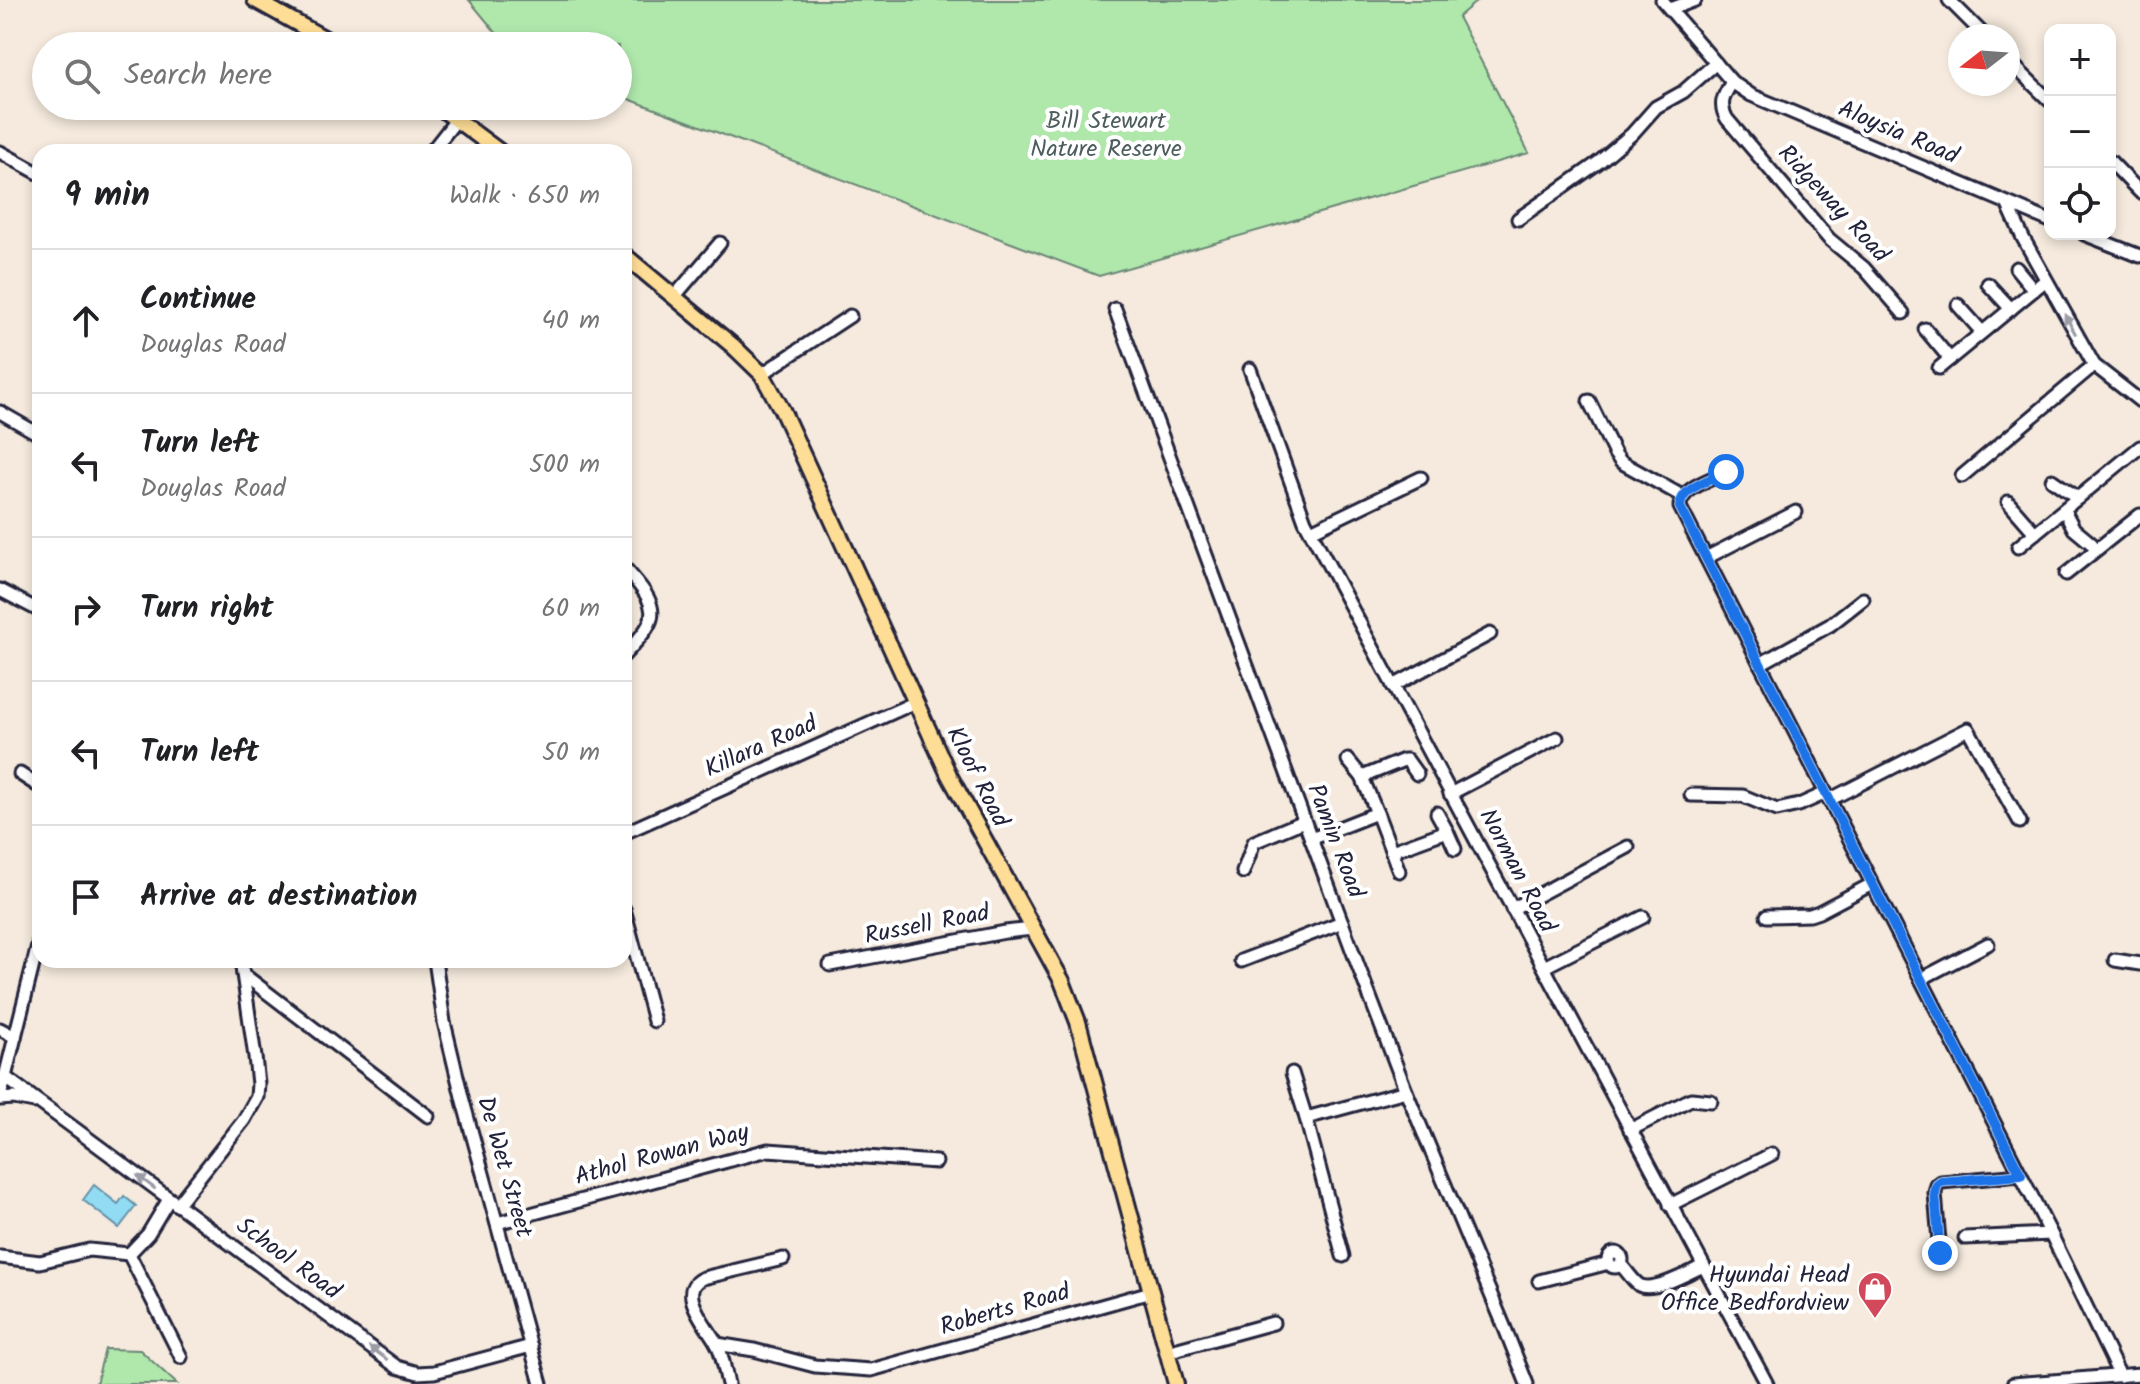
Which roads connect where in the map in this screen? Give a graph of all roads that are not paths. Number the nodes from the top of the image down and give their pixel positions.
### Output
1 (255, 0) edge
2 (1695, 0) edge
3 (1949, 0) edge
4 (1667, 5) edge
5 (1973, 24) edge
6 (313, 32) edge
7 (1716, 63) junction
8 (2020, 72) edge
9 (1732, 82) junction
10 (2045, 96) edge
11 (456, 120) edge
12 (458, 120) edge
13 (437, 144) edge
14 (490, 144) edge
15 (0, 152) edge
16 (2116, 167) edge
17 (32, 170) edge
18 (2140, 192) edge
19 (2008, 205) junction
20 (1518, 219) dead end
21 (2044, 219) edge
22 (2099, 240) edge
23 (720, 243) dead end
24 (2140, 256) edge
25 (632, 262) edge
26 (2016, 268) dead end
27 (2046, 280) junction
28 (1988, 284) dead end
29 (2034, 290) junction
30 (674, 297) junction
31 (1958, 305) dead end
32 (1115, 309) dead end
33 (2011, 309) junction
34 (1903, 313) dead end
35 (850, 316) dead end
36 (1925, 329) dead end
37 (1982, 332) junction
38 (1950, 359) junction
39 (2094, 365) junction
40 (1939, 368) dead end
41 (1250, 369) dead end
42 (762, 374) junction
43 (1589, 401) dead end
44 (2140, 401) edge
45 (0, 412) edge
46 (32, 430) edge
47 (2140, 447) edge
48 (1726, 472) dead end
49 (1962, 476) dead end
50 (1421, 478) dead end
51 (2052, 480) dead end
52 (1682, 496) junction
53 (2078, 498) junction
54 (2008, 502) dead end
55 (2064, 510) junction
56 (1796, 512) dead end
57 (2140, 515) edge
58 (1311, 531) junction
59 (2035, 533) junction
60 (2092, 544) dead end
61 (2018, 547) dead end
62 (1706, 558) junction
63 (2066, 574) dead end
64 (632, 577) edge
65 (0, 590) edge
66 (1863, 599) dead end
67 (32, 607) edge
68 (1490, 634) dead end
69 (632, 645) edge
70 (1760, 664) junction
71 (1393, 686) junction
72 (916, 702) junction
73 (1557, 738) dead end
74 (1348, 760) dead end
75 (20, 774) dead end
76 (1417, 774) dead end
77 (1362, 777) junction
78 (32, 782) edge
79 (1450, 794) junction
80 (1691, 795) dead end
81 (1828, 796) junction
82 (1377, 813) junction
83 (1437, 813) dead end
84 (1304, 821) junction
85 (2020, 822) dead end
86 (632, 829) edge
87 (1447, 831) junction
88 (1311, 839) junction
89 (1628, 847) dead end
90 (1455, 849) dead end
91 (1392, 851) junction
92 (1399, 871) dead end
93 (1243, 872) dead end
94 (1872, 884) junction
95 (1512, 909) junction
96 (1767, 916) dead end
97 (1643, 917) dead end
98 (1342, 922) junction
99 (1033, 929) junction
100 (632, 939) edge
101 (1988, 944) dead end
102 (2115, 960) dead end
103 (1241, 961) dead end
104 (2140, 964) edge
105 (830, 965) dead end
106 (1544, 967) junction
107 (32, 968) edge
108 (242, 968) edge
109 (436, 968) edge
110 (243, 974) junction
111 (1921, 979) junction
112 (654, 1021) dead end
113 (0, 1029) edge
114 (15, 1037) junction
115 (1292, 1073) dead end
116 (5, 1077) junction
117 (1406, 1091) junction
118 (0, 1098) edge
119 (1711, 1101) dead end
120 (42, 1105) junction
121 (428, 1116) dead end
122 (1306, 1118) junction
123 (1630, 1130) junction
124 (1772, 1154) dead end
125 (936, 1162) dead end
126 (2021, 1175) junction
127 (173, 1202) junction
128 (1670, 1205) junction
129 (497, 1223) junction
130 (2051, 1234) junction
131 (1965, 1238) dead end
132 (1940, 1253) dead end
133 (129, 1254) junction
134 (1343, 1256) dead end
135 (0, 1257) edge
136 (783, 1259) dead end
137 (1703, 1266) junction
138 (1539, 1281) dead end
139 (1151, 1292) junction
140 (1273, 1323) dead end
141 (717, 1344) junction
142 (531, 1346) junction
143 (1167, 1352) junction
144 (181, 1357) dead end
145 (2140, 1374) edge
146 (2120, 1376) junction
147 (541, 1384) edge
148 (728, 1384) edge
149 (1176, 1384) edge
150 (1527, 1384) edge
151 (1767, 1384) edge
152 (2013, 1384) edge

1 - 6 main road
2 - 4 street
3 - 5 street
4 - 7 street
7 - 9 street
7 - 20 street
8 - 10 street
9 - 19 street, Aloysia Road
9 - 34 street, Ridgeway Road
11 - 13 street
12 - 14 main road
15 - 17 street
16 - 18 street
19 - 21 street, Aloysia Road
19 - 27 street
22 - 24 street
23 - 30 street
25 - 30 main road, Kloof Road
26 - 29 street
27 - 29 street
39 -> 27 street
28 - 33 street
29 - 33 street
30 - 42 main road, Kloof Road
31 - 37 street
32 - 84 street, Pamin Road
33 - 37 street
35 - 42 street
36 - 38 street
37 - 38 street
38 - 40 street
39 - 44 street
39 - 49 street
41 - 58 street, Norman Road
42 - 72 main road, Kloof Road
43 - 52 street
45 - 46 street
47 - 53 street
48 - 52 street
50 - 58 street
51 - 53 street
52 - 62 street
53 - 55 street
54 - 59 street
55 - 59 street
55 - 60 street
56 - 62 street
57 - 63 street
58 - 71 street, Norman Road
59 - 61 street
62 - 70 street
64 - 69 street
65 - 67 street
66 - 70 street
68 - 71 street
70 - 81 street
71 - 79 street, Norman Road
72 - 86 street, Killara Road
72 - 99 main road, Kloof Road
73 - 79 street
74 - 77 street
75 - 78 street
76 - 77 street
77 - 82 street
79 - 95 street, Norman Road
80 - 81 street
81 - 85 street
81 - 94 street
82 - 88 street
82 - 91 street
83 - 87 street
84 - 88 street, Pamin Road
84 - 93 street
87 - 90 street
87 - 91 street
88 - 98 street, Pamin Road
89 - 95 street
91 - 92 street
94 - 96 street
94 - 111 street
95 - 106 street, Norman Road
97 - 106 street
98 - 103 street
98 - 117 street, Pamin Road
99 - 105 street, Russell Road
99 - 139 main road, Kloof Road
100 - 112 street
101 - 111 street
102 - 104 street
106 - 123 street, Norman Road
107 - 114 street
108 - 110 street
109 - 129 street, De Wet Street
110 - 121 street
110 - 127 street
111 - 126 street
113 - 114 street
114 - 116 street
115 - 122 street
116 - 118 street
116 - 120 street, School Road
117 - 122 street
117 - 150 street, Pamin Road
118 - 120 street, School Road
119 - 123 street
127 -> 120 street, School Road
122 - 134 street
123 - 128 street, Norman Road
124 - 128 street
125 - 129 street, Athol Rowan Way
126 - 130 street
126 - 132 street
127 - 133 street
142 -> 127 street, School Road
128 - 137 street, Norman Road
129 - 142 street, De Wet Street
130 - 131 street
130 - 146 street
133 - 135 street
133 - 144 street
136 - 141 street
137 - 138 street
137 - 151 street, Norman Road
139 - 141 street, Roberts Road
139 - 143 main road, Kloof Road
140 - 143 street
141 - 148 street
142 - 147 street, De Wet Street
143 - 149 main road, Kloof Road
145 - 146 street
146 - 152 street

